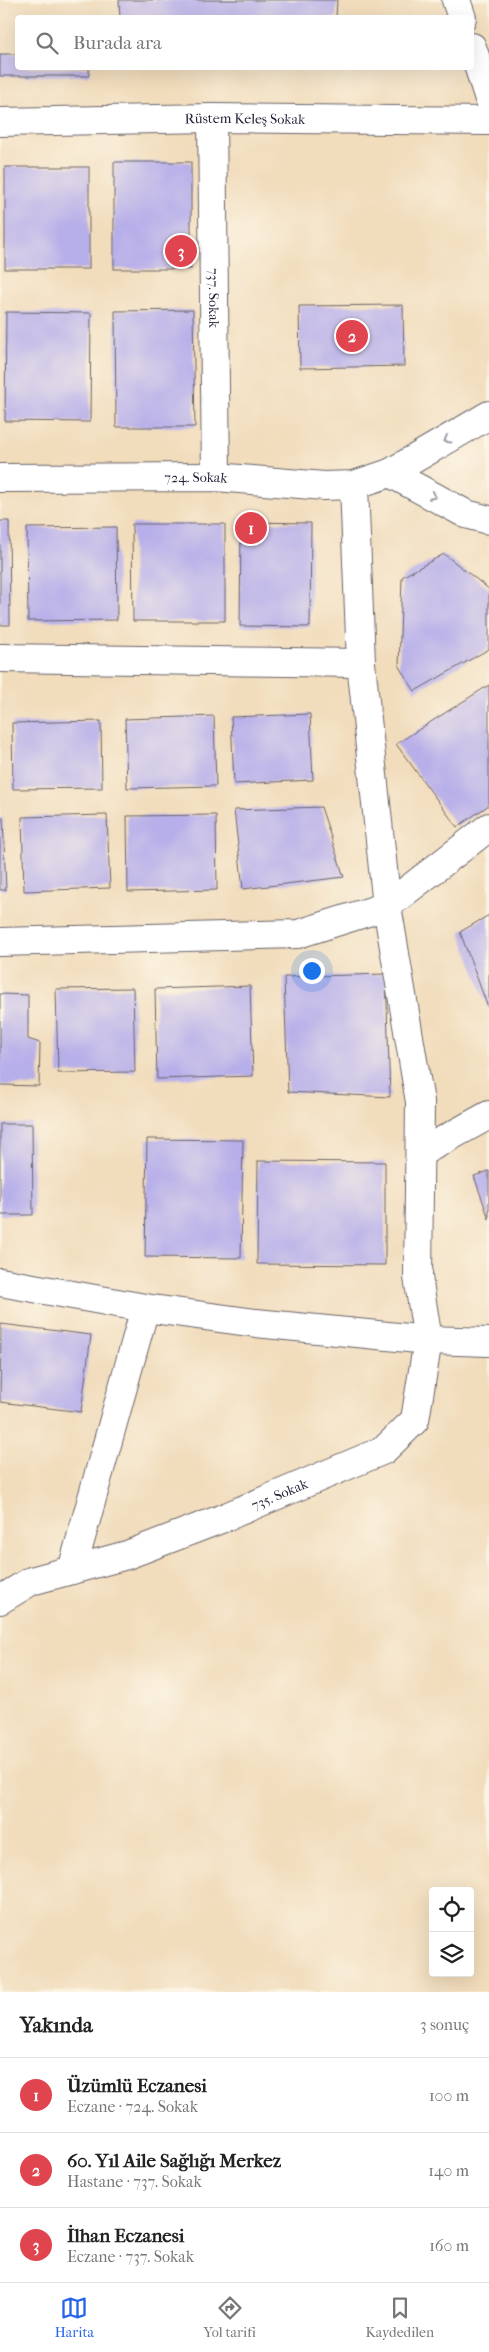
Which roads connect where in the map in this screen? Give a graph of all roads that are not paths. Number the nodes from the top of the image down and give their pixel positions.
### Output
1 (456, 0) edge
2 (461, 15) edge
3 (474, 53) edge
4 (489, 99) edge
5 (212, 118) junction
6 (0, 122) edge
7 (489, 122) edge
8 (489, 416) edge
9 (390, 474) junction
10 (216, 477) junction
11 (0, 478) edge
12 (354, 485) junction
13 (489, 520) edge
14 (0, 658) edge
15 (361, 663) junction
16 (489, 827) edge
17 (387, 906) junction
18 (0, 942) edge
19 (489, 1114) edge
20 (420, 1153) junction
21 (0, 1282) edge
22 (145, 1308) junction
23 (428, 1340) junction
24 (489, 1342) edge
25 (72, 1570) junction
26 (0, 1578) edge
27 (31, 1581) junction
28 (0, 1600) edge

1 - 2 street
3 - 4 street
5 - 6 street, Rüstem Keleş Sokak
5 - 7 street, Rüstem Keleş Sokak
5 - 10 street, 737. Sokak
8 -> 9 street, 724. Sokak
9 - 12 street, 724. Sokak
9 -> 13 street
10 - 11 street, 724. Sokak
10 - 12 street, 724. Sokak
12 - 15 street, 735. Sokak
14 - 15 street
15 - 17 street, 735. Sokak
16 - 17 street
17 - 18 street
17 - 20 street, 735. Sokak
19 - 20 street
20 - 23 street, 735. Sokak
21 - 22 street
22 - 23 street
22 - 25 street
23 - 24 street
23 - 25 street, 735. Sokak
25 - 27 street, 735. Sokak
26 - 27 street
27 - 28 street, 735. Sokak

